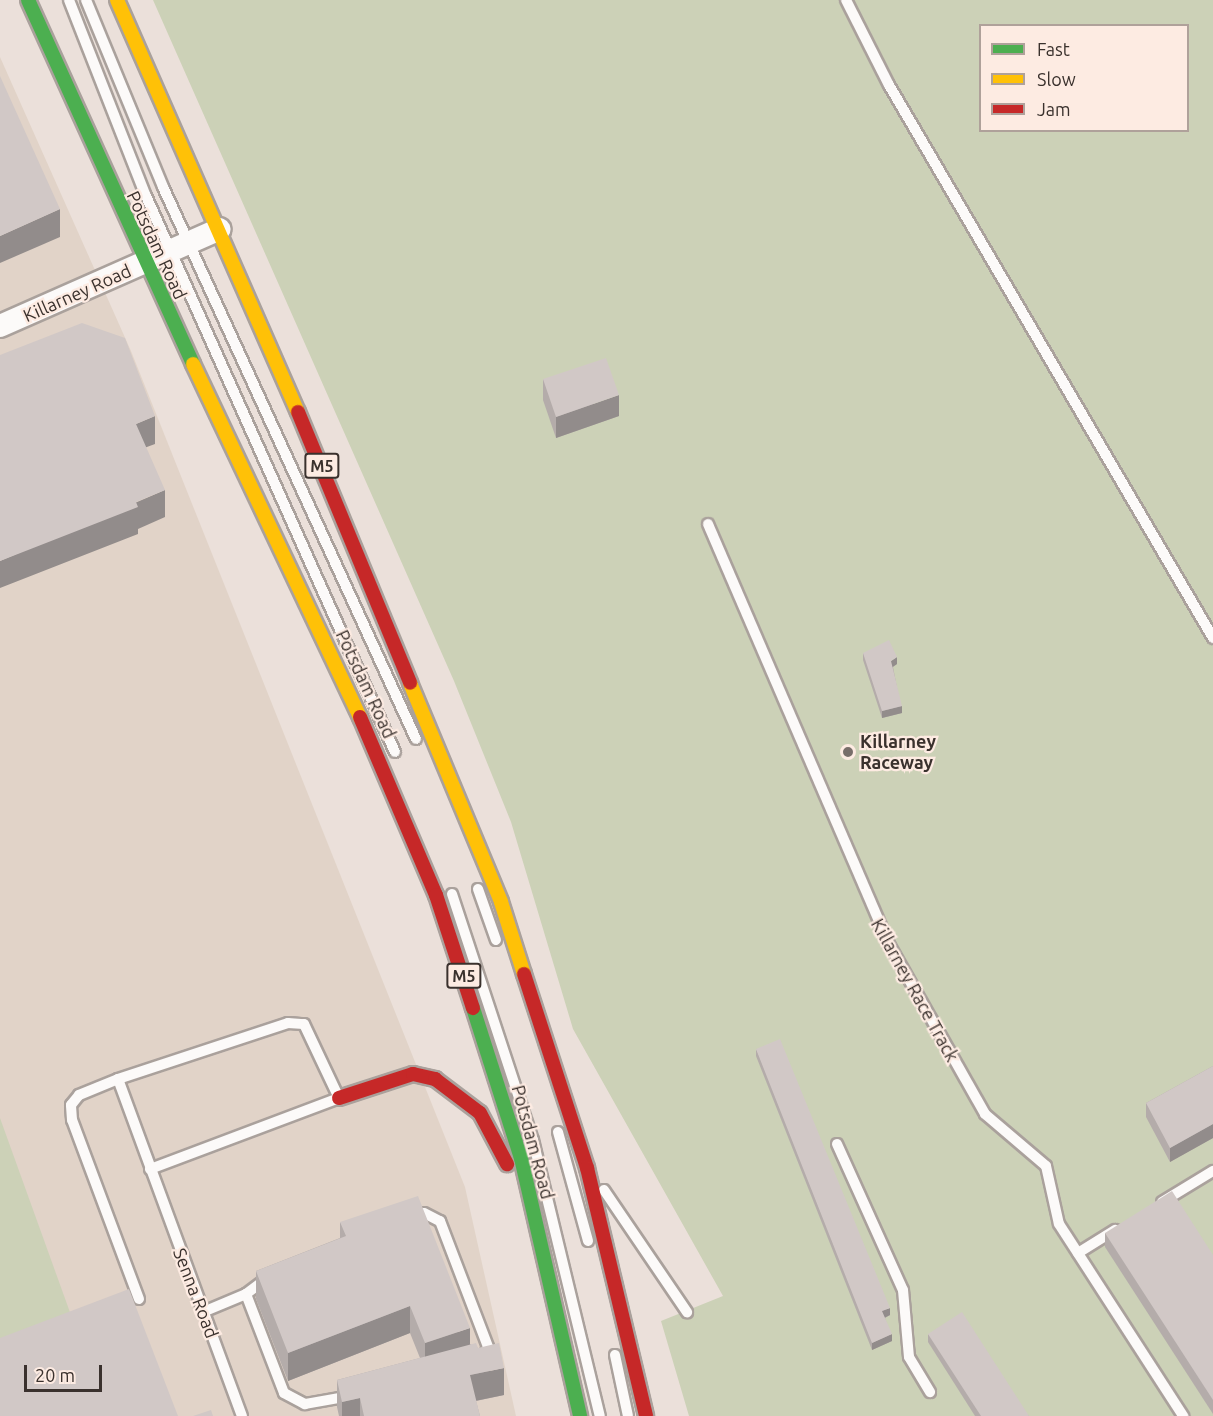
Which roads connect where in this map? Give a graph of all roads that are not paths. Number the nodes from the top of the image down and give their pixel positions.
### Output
1 (28, 0) edge
2 (69, 0) edge
3 (86, 0) edge
4 (117, 0) edge
5 (846, 0) edge
6 (220, 229) junction
7 (181, 246) junction
8 (145, 262) junction
9 (0, 327) edge
10 (708, 524) dead end
11 (1213, 638) edge
12 (420, 747) dead end
13 (402, 769) dead end
14 (445, 876) dead end
15 (474, 878) dead end
16 (501, 955) dead end
17 (118, 1079) junction
18 (339, 1098) junction
19 (554, 1118) dead end
20 (837, 1144) dead end
21 (587, 1168) junction
22 (150, 1169) junction
23 (1213, 1171) edge
24 (1145, 1212) edge
25 (402, 1219) edge
26 (1126, 1224) edge
27 (590, 1250) dead end
28 (543, 1252) junction
29 (1078, 1253) junction
30 (280, 1270) edge
31 (246, 1294) junction
32 (139, 1299) dead end
33 (203, 1312) junction
34 (687, 1312) dead end
35 (611, 1339) dead end
36 (474, 1364) edge
37 (369, 1392) edge
38 (930, 1392) dead end
39 (242, 1416) edge
40 (580, 1416) edge
41 (600, 1416) edge
42 (628, 1416) edge
43 (646, 1416) edge
44 (1183, 1416) edge

1 - 8 main road, Potsdam Road / M5
2 - 7 lane
3 - 7 lane
4 - 6 main road, M5
5 - 11 lane
6 - 7 street, Killarney Road
6 - 21 main road, M5
7 - 8 street, Killarney Road
7 - 12 lane
7 - 13 lane
8 - 9 street, Killarney Road
8 - 28 main road, Potsdam Road / M5
10 - 29 lane, Killarney Race Track
14 - 41 lane
15 - 16 lane
17 - 18 lane
17 - 22 lane, Senna Road
17 - 32 lane
18 - 22 lane
18 - 28 main road
19 - 27 lane
20 - 38 lane
21 - 34 lane
21 - 43 main road, M5
22 - 33 lane, Senna Road
23 - 24 lane
25 - 36 lane
26 - 29 lane
28 - 40 main road, Potsdam Road / M5
29 - 44 lane, Killarney Race Track
30 - 31 lane
31 - 33 lane
31 - 37 lane
33 - 39 lane, Senna Road
35 - 42 lane

